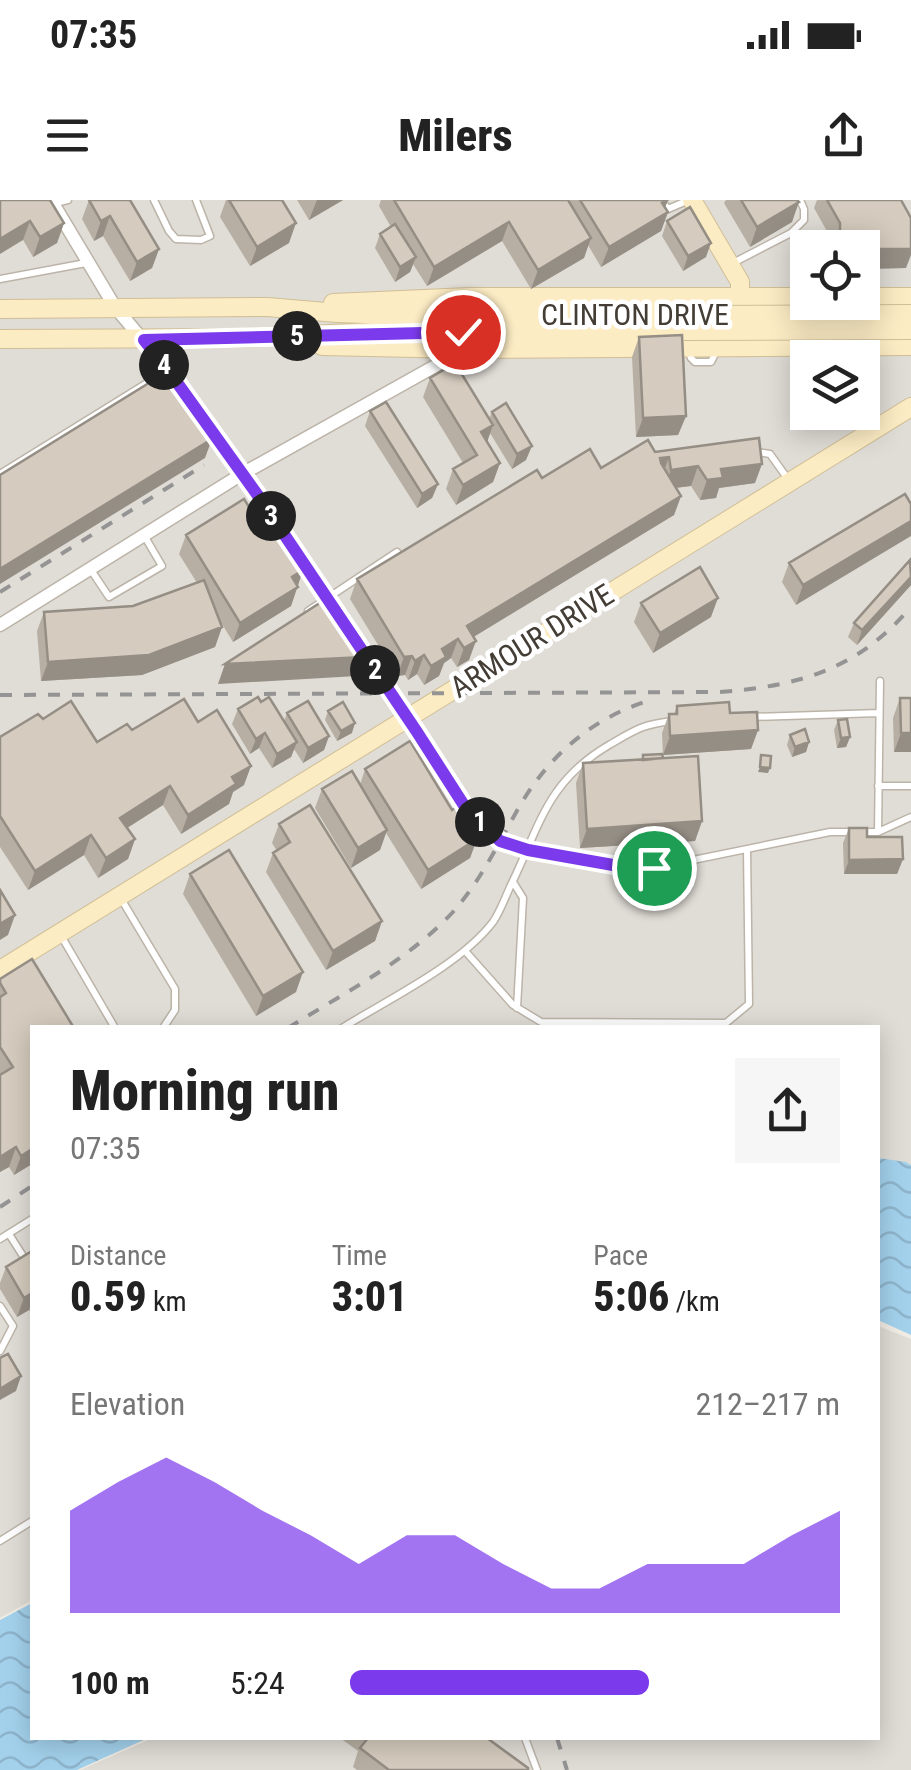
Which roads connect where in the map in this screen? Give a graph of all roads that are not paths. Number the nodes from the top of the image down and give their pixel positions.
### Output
1 (68, 200) edge
2 (154, 200) edge
3 (196, 200) edge
4 (660, 200) edge
5 (800, 200) edge
6 (52, 202) edge
7 (698, 203) edge
8 (88, 262) junction
9 (730, 265) junction
10 (0, 279) edge
11 (911, 296) edge
12 (790, 297) edge
13 (880, 297) edge
14 (740, 298) junction
15 (115, 306) junction
16 (268, 307) junction
17 (0, 309) edge
18 (911, 314) edge
19 (911, 330) edge
20 (685, 331) junction
21 (244, 338) junction
22 (0, 340) edge
23 (144, 340) junction
24 (911, 346) edge
25 (740, 347) junction
26 (465, 349) junction
27 (168, 370) junction
28 (911, 408) edge
29 (747, 452) edge
30 (0, 474) edge
31 (242, 474) junction
32 (790, 483) junction
33 (144, 537) junction
34 (397, 552) edge
35 (91, 569) junction
36 (327, 598) junction
37 (297, 618) edge
38 (0, 625) edge
39 (880, 680) dead end
40 (879, 713) junction
41 (745, 717) edge
42 (408, 719) junction
43 (676, 721) edge
44 (878, 786) junction
45 (911, 786) edge
46 (911, 817) edge
47 (878, 832) junction
48 (747, 849) junction
49 (528, 850) junction
50 (512, 882) junction
51 (120, 896) junction
52 (60, 933) junction
53 (466, 952) junction
54 (0, 970) edge
55 (517, 1008) junction
56 (113, 1025) edge
57 (165, 1025) edge
58 (347, 1025) edge
59 (30, 1220) edge
60 (9, 1234) junction
61 (0, 1239) edge
62 (23, 1256) edge
63 (0, 1306) edge
64 (0, 1351) edge
65 (30, 1522) edge
66 (0, 1542) edge
67 (526, 1740) edge
68 (537, 1770) edge

1 - 6 lane
2 - 3 lane
4 - 7 lane
5 - 9 lane
6 - 8 street
7 - 9 street
8 - 10 lane
8 - 15 street
9 - 14 street
11 - 13 street
12 - 14 street
14 - 16 street
14 - 25 street
15 - 16 street, CLINTON DRIVE
15 - 17 street, CLINTON DRIVE
15 - 23 street
16 - 20 street, CLINTON DRIVE
18 - 20 street, CLINTON DRIVE, bridge
19 - 20 street, CLINTON DRIVE, bridge
20 - 21 street, CLINTON DRIVE
20 - 25 street
20 - 26 street
21 - 23 street, CLINTON DRIVE
21 - 26 street
22 - 23 street, CLINTON DRIVE
23 - 27 street
24 - 25 street
26 - 31 street
27 - 30 lane
27 - 31 street
28 - 32 street, ARMOUR DRIVE
29 - 32 lane
31 - 33 street
31 - 36 street
32 - 42 street, ARMOUR DRIVE
33 - 35 street
33 - 35 lane
34 - 36 lane
35 - 38 street
36 - 37 lane
36 - 42 street
39 - 40 lane
40 - 41 lane
40 - 44 lane
42 - 49 lane
42 - 51 street, ARMOUR DRIVE
43 - 49 lane
44 - 45 lane
44 - 47 lane
46 - 47 lane
47 - 48 lane
48 - 49 lane
48 - 55 lane
49 - 50 lane
50 - 53 lane
50 - 55 lane
51 - 52 street, ARMOUR DRIVE
51 - 57 lane
52 - 54 street, ARMOUR DRIVE
52 - 56 lane
53 - 55 lane
53 - 58 lane
59 - 60 lane
60 - 61 lane
60 - 62 lane
63 - 64 lane
65 - 66 lane
67 - 68 lane

